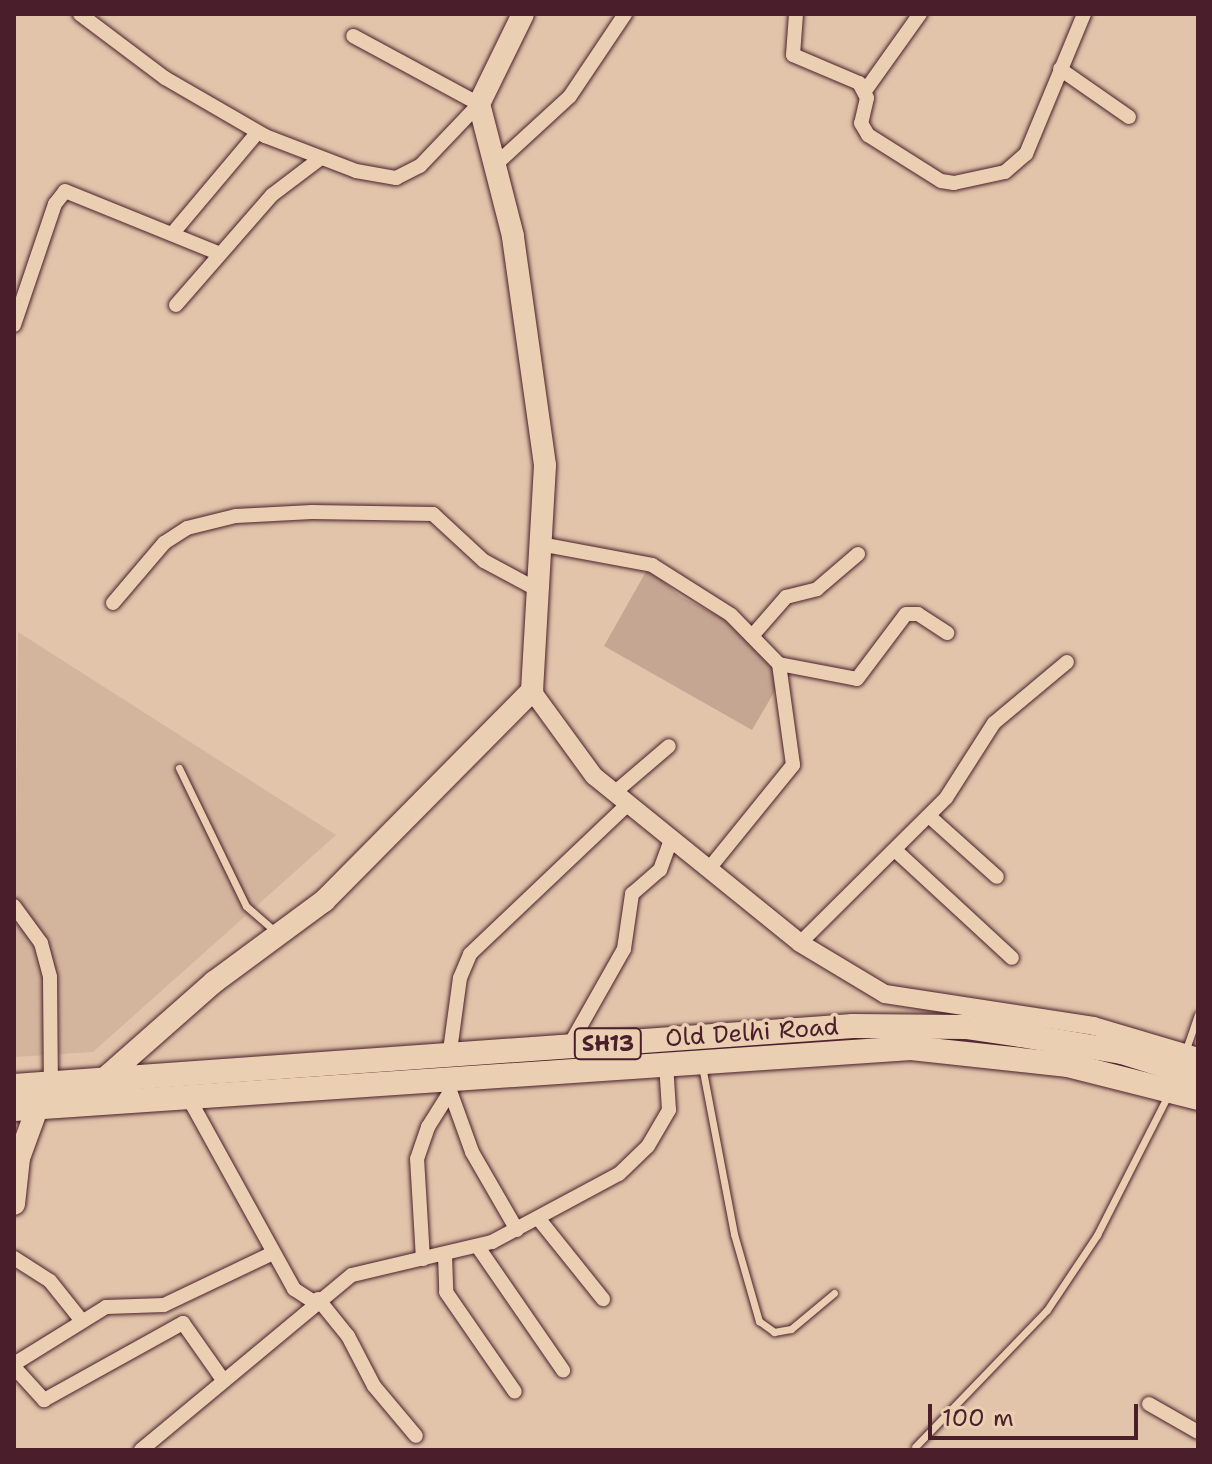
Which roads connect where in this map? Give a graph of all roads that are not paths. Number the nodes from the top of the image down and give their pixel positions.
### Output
1 (523, 14) edge
2 (625, 14) edge
3 (796, 14) edge
4 (920, 14) edge
5 (1084, 14) edge
6 (89, 16) edge
7 (353, 36) dead end
8 (1060, 69) junction
9 (865, 91) junction
10 (479, 104) junction
11 (1129, 117) dead end
12 (258, 132) junction
13 (321, 158) junction
14 (494, 166) junction
15 (172, 234) junction
16 (220, 254) junction
17 (176, 305) dead end
18 (14, 325) edge
19 (540, 544) junction
20 (858, 554) dead end
21 (538, 590) junction
22 (113, 603) dead end
23 (947, 633) dead end
24 (752, 636) junction
25 (1067, 662) dead end
26 (779, 664) junction
27 (532, 691) junction
28 (669, 746) dead end
29 (179, 768) dead end
30 (621, 798) junction
31 (929, 816) junction
32 (671, 840) junction
33 (895, 850) junction
34 (708, 870) junction
35 (997, 877) dead end
36 (14, 906) edge
37 (279, 934) junction
38 (800, 943) junction
39 (1012, 958) dead end
40 (1198, 1015) edge
41 (568, 1048) junction
42 (1192, 1055) edge
43 (701, 1060) junction
44 (666, 1063) junction
45 (1198, 1076) edge
46 (448, 1077) junction
47 (51, 1082) junction
48 (14, 1086) edge
49 (1171, 1090) junction
50 (94, 1092) junction
51 (187, 1095) junction
52 (1198, 1098) edge
53 (24, 1108) edge
54 (14, 1204) edge
55 (538, 1218) junction
56 (517, 1230) junction
57 (478, 1247) junction
58 (273, 1253) junction
59 (445, 1255) junction
60 (14, 1258) edge
61 (423, 1259) junction
62 (834, 1293) dead end
63 (603, 1299) dead end
64 (316, 1300) junction
65 (82, 1321) junction
66 (14, 1366) edge
67 (563, 1370) dead end
68 (223, 1380) junction
69 (515, 1392) dead end
70 (1149, 1404) dead end
71 (1198, 1432) edge
72 (416, 1436) dead end
73 (915, 1447) dead end
74 (141, 1450) edge

1 - 10 main road
2 - 14 street
3 - 9 street
4 - 9 street
5 - 8 street
6 - 12 street
7 - 10 street
8 - 9 street
8 - 11 street
10 - 13 street
10 - 14 main road
12 - 13 street
12 - 15 street
13 - 16 street
14 - 19 main road
15 - 16 street
15 - 18 street
16 - 17 street
19 - 21 main road
19 - 24 street
20 - 24 street
21 - 22 street
21 - 27 main road
23 - 26 street
24 - 26 street
25 - 31 street
26 - 34 street
27 - 30 street
27 - 37 main road
28 - 30 street
29 - 37 lane
30 - 32 street
30 - 46 street
31 - 33 street
31 - 35 street
32 - 34 street
32 - 41 street
33 - 38 street
33 - 39 street
34 - 38 street
36 - 47 street
37 - 50 main road
38 - 42 street
40 - 42 lane
41 - 45 main road, Old Delhi Road / SH13
41 - 46 main road, Old Delhi Road / SH13
43 - 44 main road, Old Delhi Road / SH13
43 - 49 main road, Old Delhi Road / SH13
43 - 62 lane
44 - 46 main road, Old Delhi Road / SH13
44 - 55 street
46 - 50 main road, Old Delhi Road / SH13
46 - 51 main road, Old Delhi Road / SH13
46 - 56 street
46 - 61 street
47 - 48 main road, Old Delhi Road / SH13
47 - 50 main road, Old Delhi Road / SH13
47 - 53 main road
49 - 52 main road, Old Delhi Road / SH13
49 - 73 lane
50 - 51 main road, Old Delhi Road / SH13
50 - 53 main road, Old Delhi Road / SH13
51 - 58 street
53 - 54 main road
55 - 56 street
55 - 63 street
56 - 57 street
57 - 59 street
57 - 67 street
58 - 64 street
58 - 65 street
59 - 61 street
59 - 69 street
60 - 65 street
61 - 64 street
64 - 68 street
64 - 72 street
65 - 66 street
66 - 68 street
68 - 74 street
70 - 71 street

